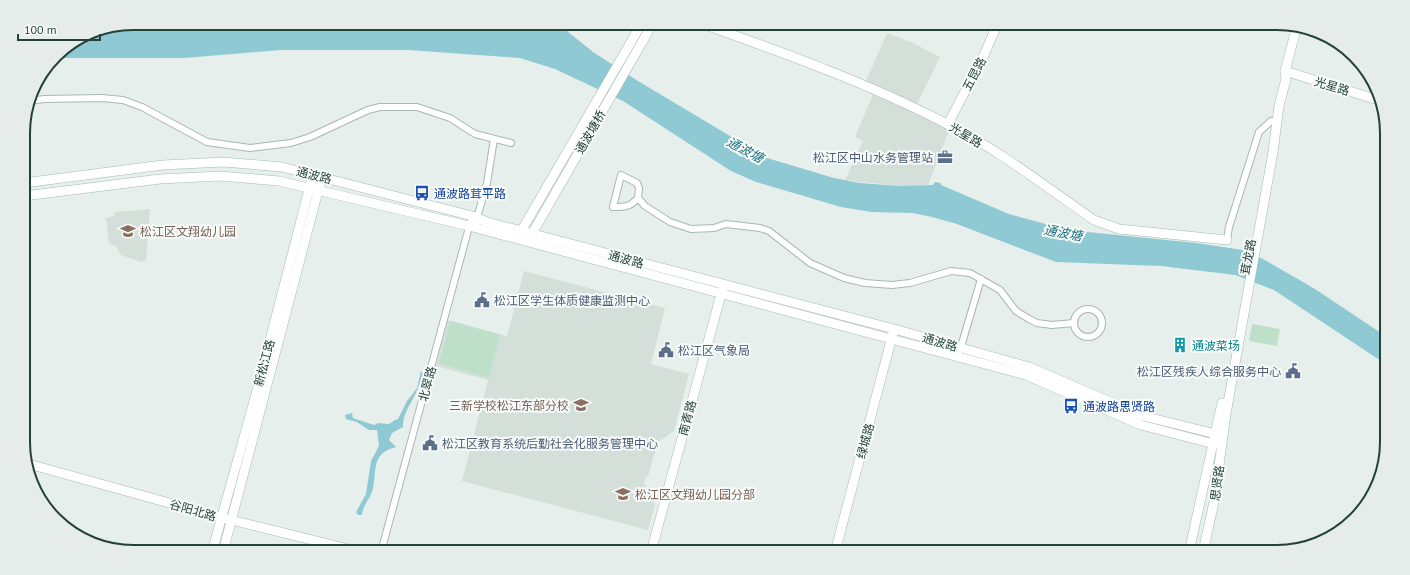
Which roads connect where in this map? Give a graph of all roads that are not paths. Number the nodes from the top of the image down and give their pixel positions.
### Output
1 (638, 30) edge
2 (648, 30) edge
3 (719, 30) edge
4 (995, 30) edge
5 (1295, 32) edge
6 (1285, 71) junction
7 (1374, 99) edge
8 (35, 101) edge
9 (1271, 120) junction
10 (948, 124) junction
11 (494, 139) junction
12 (511, 143) dead end
13 (1270, 152) junction
14 (318, 175) junction
15 (30, 182) edge
16 (314, 190) junction
17 (30, 195) edge
18 (638, 198) junction
19 (474, 217) junction
20 (472, 227) junction
21 (519, 235) junction
22 (530, 238) junction
23 (1226, 240) joint
24 (980, 279) junction
25 (722, 289) junction
26 (1074, 323) junction
27 (893, 334) junction
28 (960, 352) junction
29 (1223, 414) junction
30 (1216, 434) junction
31 (1218, 444) junction
32 (33, 465) edge
33 (221, 518) junction
34 (231, 520) junction
35 (214, 545) edge
36 (225, 545) edge
37 (333, 545) edge
38 (383, 545) edge
39 (653, 545) edge
40 (837, 545) edge
41 (1190, 545) edge
42 (1205, 545) edge

1 - 21 main road
2 - 22 main road, 通波塘桥
3 - 10 main road, 光星路
4 - 10 main road, 五昆路
5 - 6 main road, 茸龙路
6 - 7 main road, 光星路
6 - 9 main road, 茸龙路
6 - 13 main road, 茸龙路
8 - 11 street
9 - 13 main road, 茸龙路
9 - 23 street
10 - 23 main road, 光星路
11 - 12 street
11 - 19 street, 北翠路
13 - 29 main road, 茸龙路
14 - 15 main road, 通波路
14 - 16 main road, 新松江路
14 - 19 main road, 通波路
16 - 17 main road, 通波路
16 - 20 main road, 通波路
16 - 33 main road, 新松江路
16 - 34 main road, 新松江路
18 - 18 street
18 - 24 street
19 - 20 street, 北翠路
19 - 21 main road, 通波路
20 - 21 main road, 通波路
20 - 38 street, 北翠路
21 - 22 main road, 通波路
22 - 25 main road, 通波路
24 - 26 street
24 - 28 street
25 - 27 main road, 通波路
25 - 39 main road, 南青路
26 - 26 street
27 - 28 main road, 通波路
27 - 40 main road, 绿城路
28 - 30 main road, 通波路
28 - 31 main road, 通波路
29 - 30 main road, 茸龙路
29 - 31 main road, 思贤路
30 - 31 main road, 茸龙路
31 - 41 main road, 思贤路
31 - 42 main road, 思贤路
32 - 33 main road, 谷阳北路
33 - 34 main road, 谷阳北路
33 - 35 main road, 新松江路
34 - 36 main road, 新松江路
34 - 37 main road, 谷阳北路

